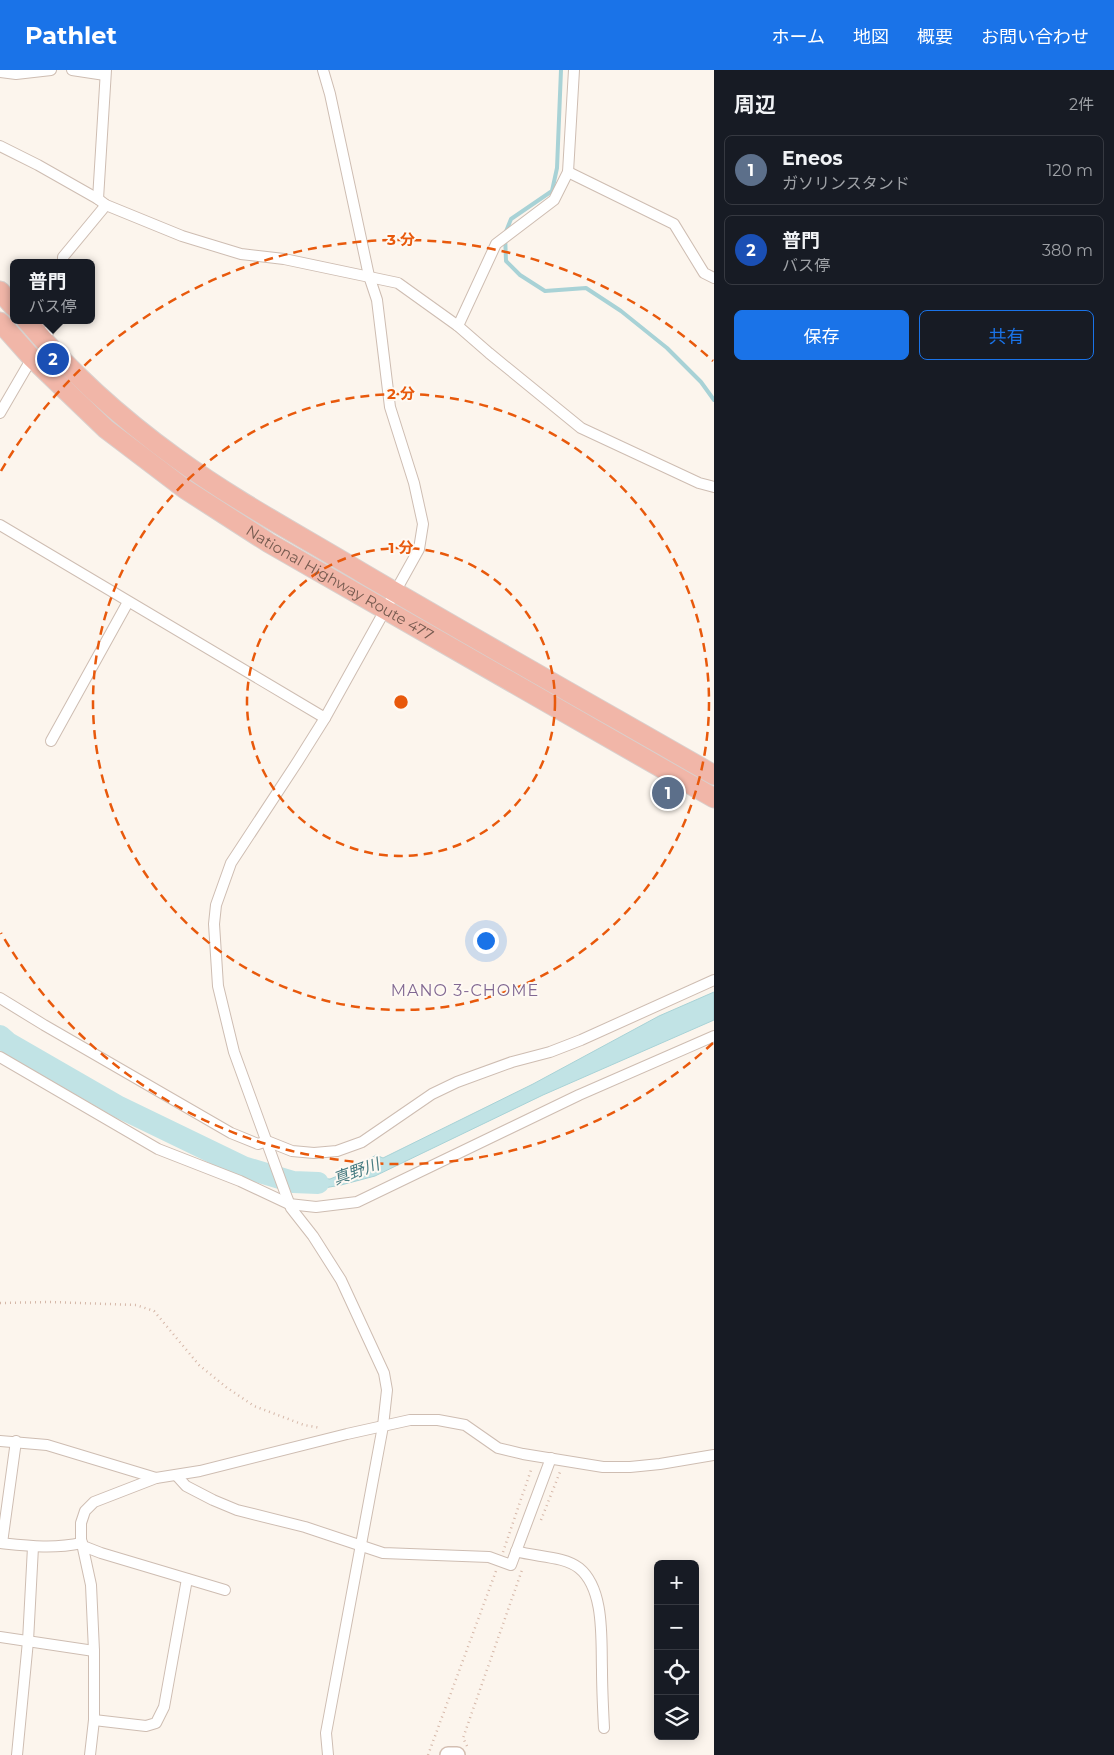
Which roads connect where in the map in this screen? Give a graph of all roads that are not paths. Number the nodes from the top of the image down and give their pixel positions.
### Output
1 (51, 70) edge
2 (72, 70) edge
3 (323, 70) edge
4 (574, 70) edge
5 (0, 72) edge
6 (106, 73) edge
7 (0, 146) edge
8 (568, 172) junction
9 (102, 202) junction
10 (63, 259) edge
11 (369, 276) junction
12 (714, 278) edge
13 (0, 290) edge
14 (10, 302) edge
15 (0, 322) edge
16 (29, 324) edge
17 (53, 324) edge
18 (458, 326) junction
19 (43, 340) junction
20 (32, 358) junction
21 (0, 413) edge
22 (714, 487) edge
23 (0, 525) edge
24 (394, 592) junction
25 (128, 602) junction
26 (386, 610) junction
27 (325, 718) junction
28 (50, 741) dead end
29 (714, 776) edge
30 (714, 798) edge
31 (714, 980) edge
32 (0, 998) edge
33 (714, 1036) edge
34 (0, 1058) edge
35 (269, 1146) junction
36 (287, 1200) junction
37 (383, 1426) junction
38 (0, 1441) edge
39 (16, 1441) junction
40 (714, 1455) edge
41 (551, 1458) junction
42 (176, 1475) junction
43 (156, 1478) junction
44 (1, 1543) edge
45 (83, 1544) junction
46 (361, 1546) junction
47 (33, 1547) junction
48 (516, 1551) junction
49 (187, 1579) junction
50 (225, 1590) dead end
51 (0, 1637) edge
52 (28, 1641) junction
53 (94, 1651) junction
54 (94, 1720) junction
55 (604, 1728) dead end
56 (462, 1751) edge
57 (17, 1755) edge
58 (90, 1755) edge
59 (328, 1755) edge
60 (448, 1755) edge

1 - 5 street
2 - 6 street
3 - 11 street
4 - 8 street
6 - 9 street
7 - 9 street
8 - 12 street
8 - 18 street
9 - 10 street
9 - 11 street
11 - 18 street
11 - 24 street
13 - 14 highway
15 - 20 highway, National Highway Route 477
16 - 19 highway, National Highway Route 477
17 - 19 street
18 - 22 street
19 - 24 highway, National Highway Route 477
20 - 21 street
20 - 26 highway, National Highway Route 477
23 - 25 street
24 - 26 street
24 - 29 highway, National Highway Route 477
25 - 27 street
25 - 28 street
26 - 27 street
26 - 30 highway, National Highway Route 477
27 - 35 street
31 - 35 street
32 - 35 street
33 - 36 street
34 - 36 street
35 - 36 street
36 - 37 street
37 - 41 street
37 - 42 street
37 - 46 street
38 - 39 street
39 - 43 street
39 - 44 street
40 - 41 street
41 - 48 street
42 - 43 street
42 - 46 street
43 - 45 street
44 - 47 street
45 - 47 street
45 - 49 street
45 - 53 street
46 - 48 street
46 - 59 street
47 - 52 street
48 - 55 street
49 - 50 street
49 - 54 street
51 - 52 street
52 - 53 street
52 - 57 street
53 - 54 street
54 - 58 street
56 - 60 street

